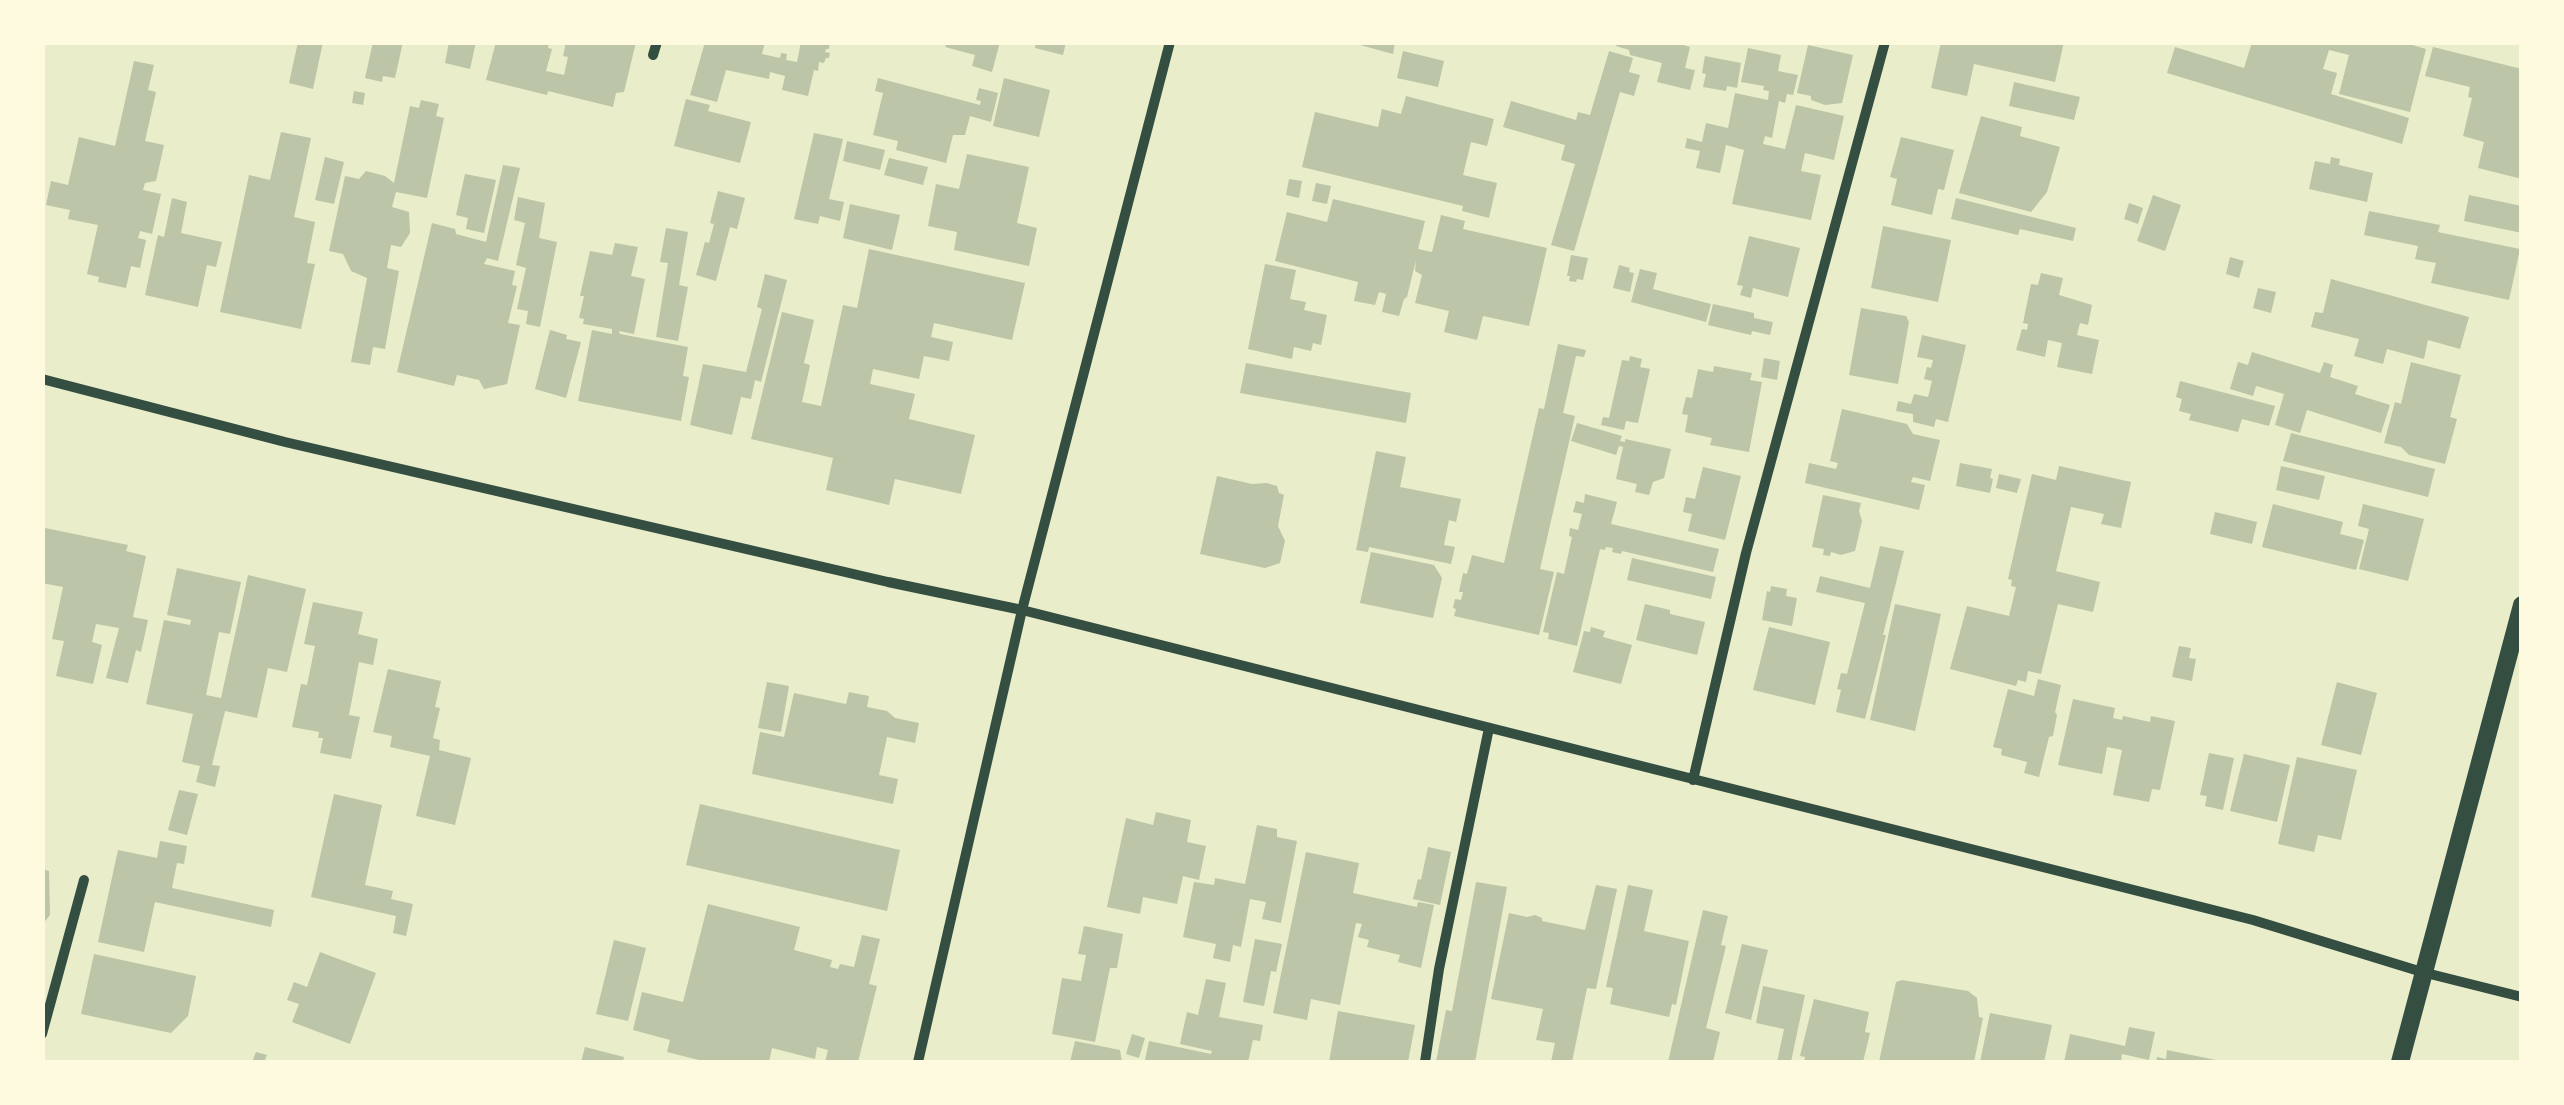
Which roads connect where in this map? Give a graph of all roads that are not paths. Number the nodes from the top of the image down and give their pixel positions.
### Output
1 (1170, 42) edge
2 (1885, 42) edge
3 (42, 379) edge
4 (2522, 604) edge
5 (1022, 610) junction
6 (1488, 728) junction
7 (1693, 780) junction
8 (84, 880) dead end
9 (2422, 972) junction
10 (2522, 997) edge
11 (42, 1034) edge
12 (918, 1062) edge
13 (1425, 1062) edge
14 (2400, 1062) edge

1 - 5 street
2 - 7 street
3 - 5 street
4 - 9 street
5 - 6 street
5 - 12 street
6 - 7 street
6 - 13 street
7 - 9 street
8 - 11 street
9 - 10 street
9 - 14 street

